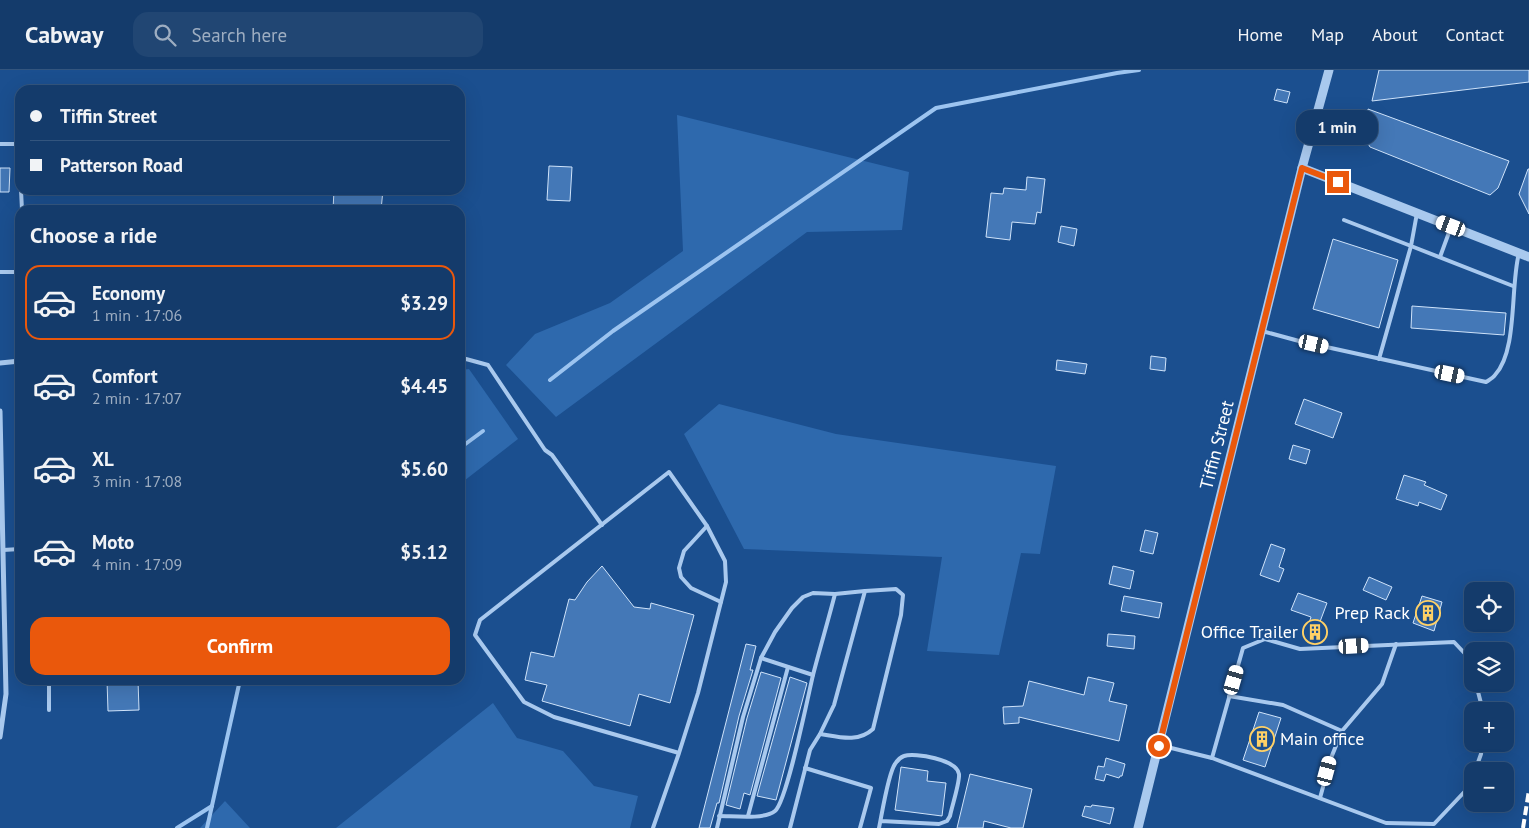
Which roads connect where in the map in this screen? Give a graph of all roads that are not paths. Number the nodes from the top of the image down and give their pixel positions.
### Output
1 (1329, 70) edge
2 (0, 144) edge
3 (15, 144) edge
4 (1302, 168) junction
5 (1418, 213) junction
6 (1344, 220) dead end
7 (1451, 226) junction
8 (1411, 246) junction
9 (1519, 253) junction
10 (1529, 257) edge
11 (1440, 258) junction
12 (0, 272) edge
13 (15, 272) edge
14 (1513, 286) junction
15 (1262, 331) junction
16 (465, 358) edge
17 (1378, 359) junction
18 (15, 362) edge
19 (0, 363) edge
20 (0, 411) edge
21 (602, 525) junction
22 (708, 526) junction
23 (15, 549) edge
24 (3, 550) junction
25 (865, 591) junction
26 (835, 594) junction
27 (721, 602) junction
28 (1396, 644) junction
29 (1464, 653) edge
30 (761, 658) junction
31 (788, 667) junction
32 (813, 675) junction
33 (49, 685) edge
34 (1230, 696) junction
35 (49, 710) dead end
36 (1342, 730) junction
37 (820, 734) junction
38 (0, 736) edge
39 (1159, 746) junction
40 (679, 753) junction
41 (1212, 758) junction
42 (805, 768) junction
43 (1464, 792) edge
44 (1320, 798) junction
45 (719, 816) junction
46 (748, 816) junction
47 (880, 821) junction
48 (653, 828) edge
49 (717, 828) edge
50 (790, 828) edge
51 (860, 828) edge
52 (879, 828) edge
53 (1138, 828) edge

1 - 4 street, Tiffin Street
2 - 3 lane
4 - 5 street
4 - 15 street, Tiffin Street
5 - 7 street
5 - 8 lane
6 - 8 lane
7 - 9 street
7 - 11 lane
8 - 11 lane
8 - 17 lane
9 - 10 street
9 - 14 lane
11 - 14 lane
12 - 13 lane
14 - 17 lane
15 - 17 lane
15 - 39 street, Tiffin Street
16 - 21 lane
18 - 19 street
20 - 24 street
21 - 22 lane
21 - 40 lane
22 - 27 lane
22 - 27 lane
23 - 24 lane
24 - 38 street
25 - 26 lane
25 - 37 lane
25 - 37 lane
26 - 30 lane
26 - 32 lane
27 - 40 lane
28 - 29 lane
28 - 34 lane
28 - 36 lane
30 - 31 lane
30 - 45 lane
31 - 32 lane
31 - 46 lane
32 - 46 lane
33 - 35 lane
34 - 36 lane
34 - 41 lane
36 - 44 lane
37 - 42 lane
39 - 41 lane
39 - 53 street, Tiffin Street
40 - 48 lane
41 - 44 lane
42 - 50 lane
42 - 51 lane
43 - 44 lane
45 - 46 lane
45 - 49 lane
47 - 47 lane
47 - 52 lane

